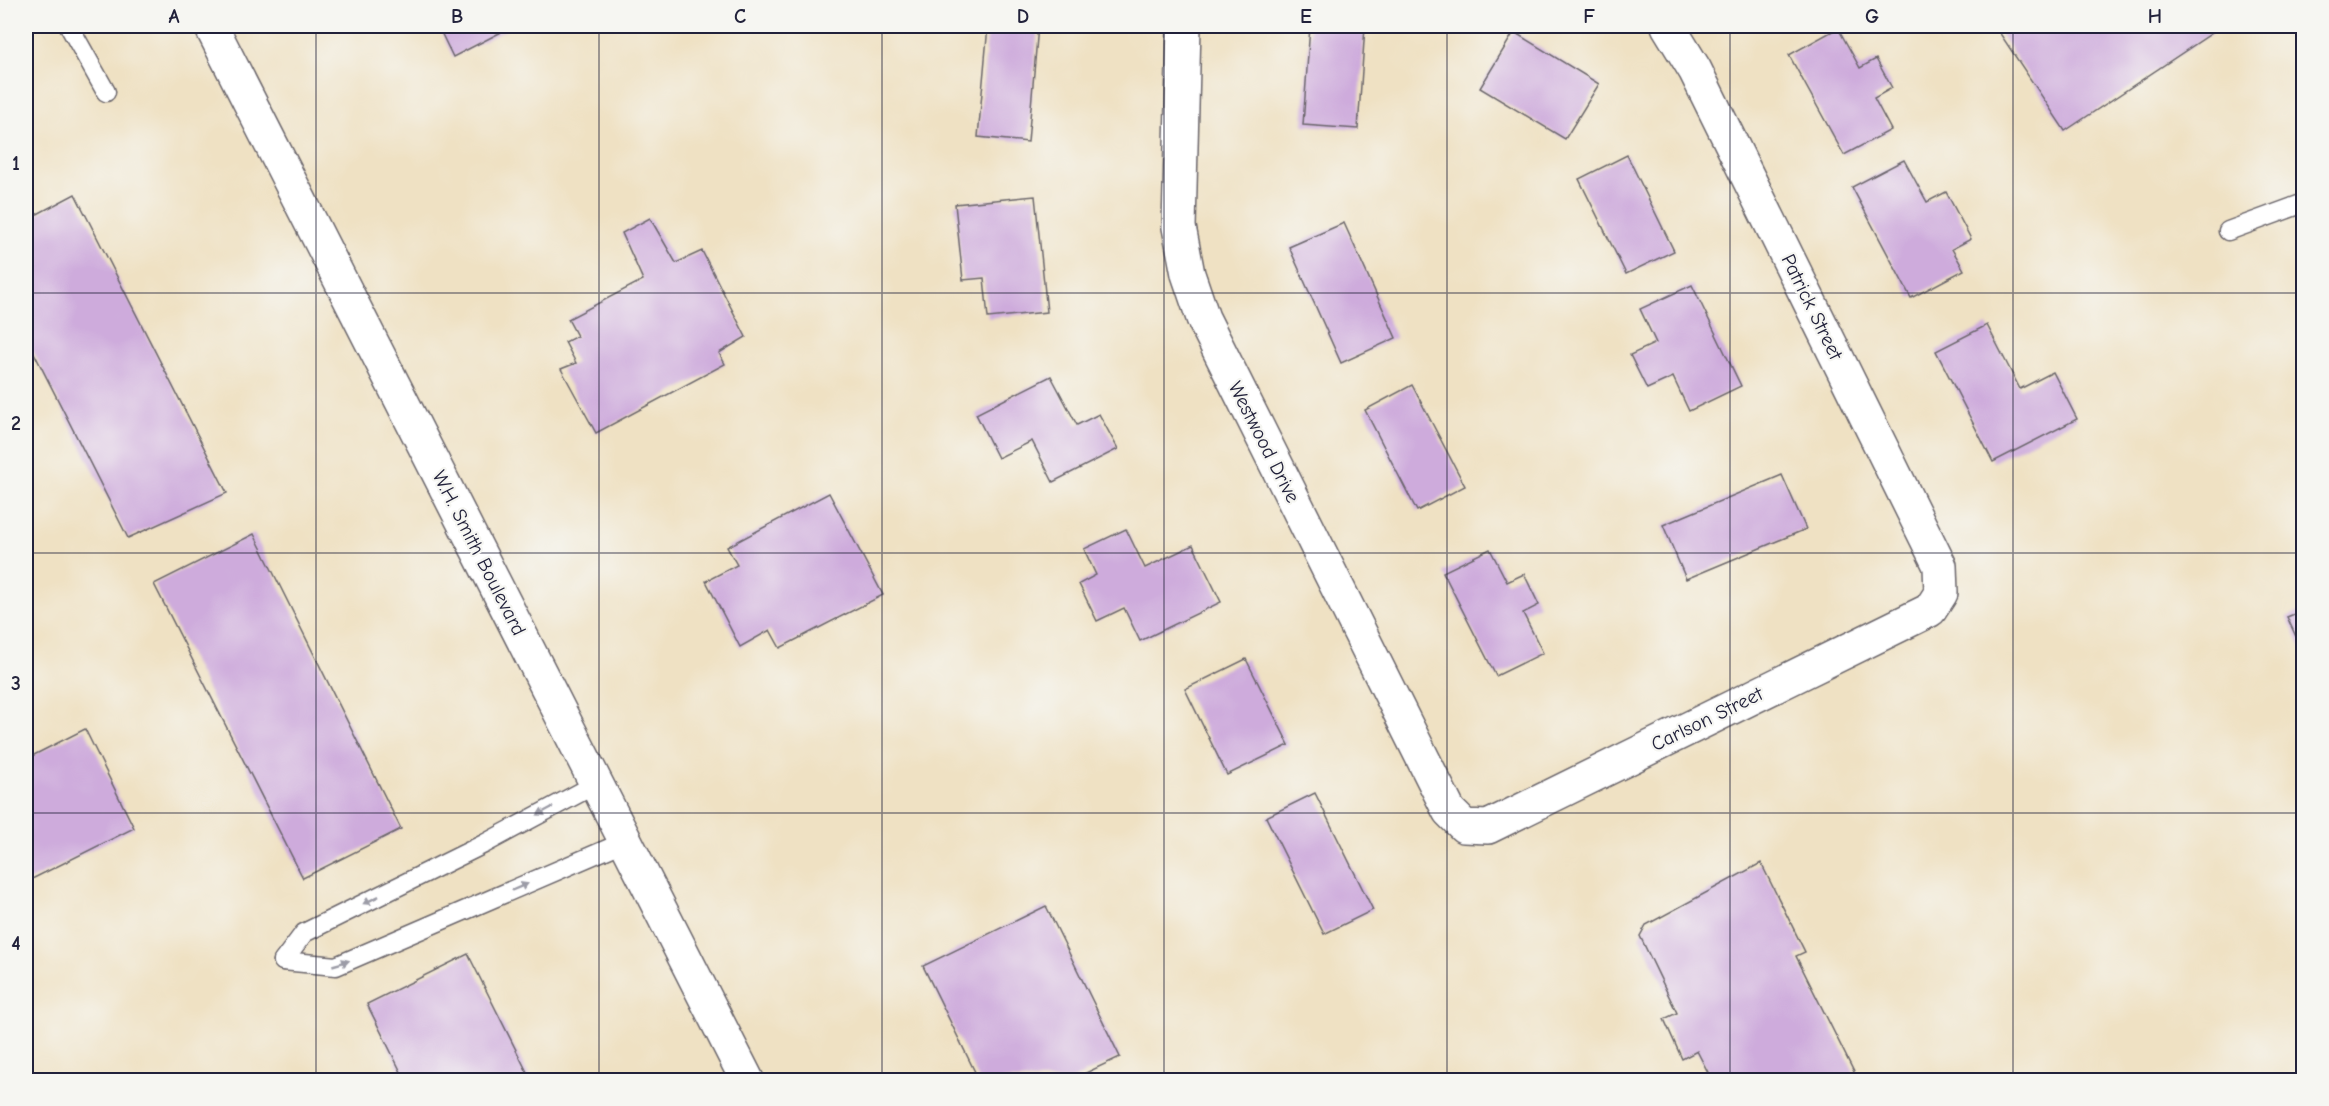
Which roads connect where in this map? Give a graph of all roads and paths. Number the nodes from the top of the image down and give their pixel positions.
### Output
1 (69, 26) edge
2 (211, 26) edge
3 (1184, 26) edge
4 (1668, 26) edge
5 (106, 92) dead end
6 (2304, 203) edge
7 (2228, 231) dead end
8 (1941, 594) joint
9 (596, 784) junction
10 (1464, 826) joint
11 (626, 841) junction
12 (747, 1080) edge

1 - 5 lane
2 - 9 street, W.H. Smith Boulevard
3 - 10 street, Westwood Drive
4 - 8 street, Patrick Street
6 - 7 lane
8 - 10 street, Carlson Street
9 - 11 street, W.H. Smith Boulevard
9 -> 11 lane
11 - 12 street, W.H. Smith Boulevard

